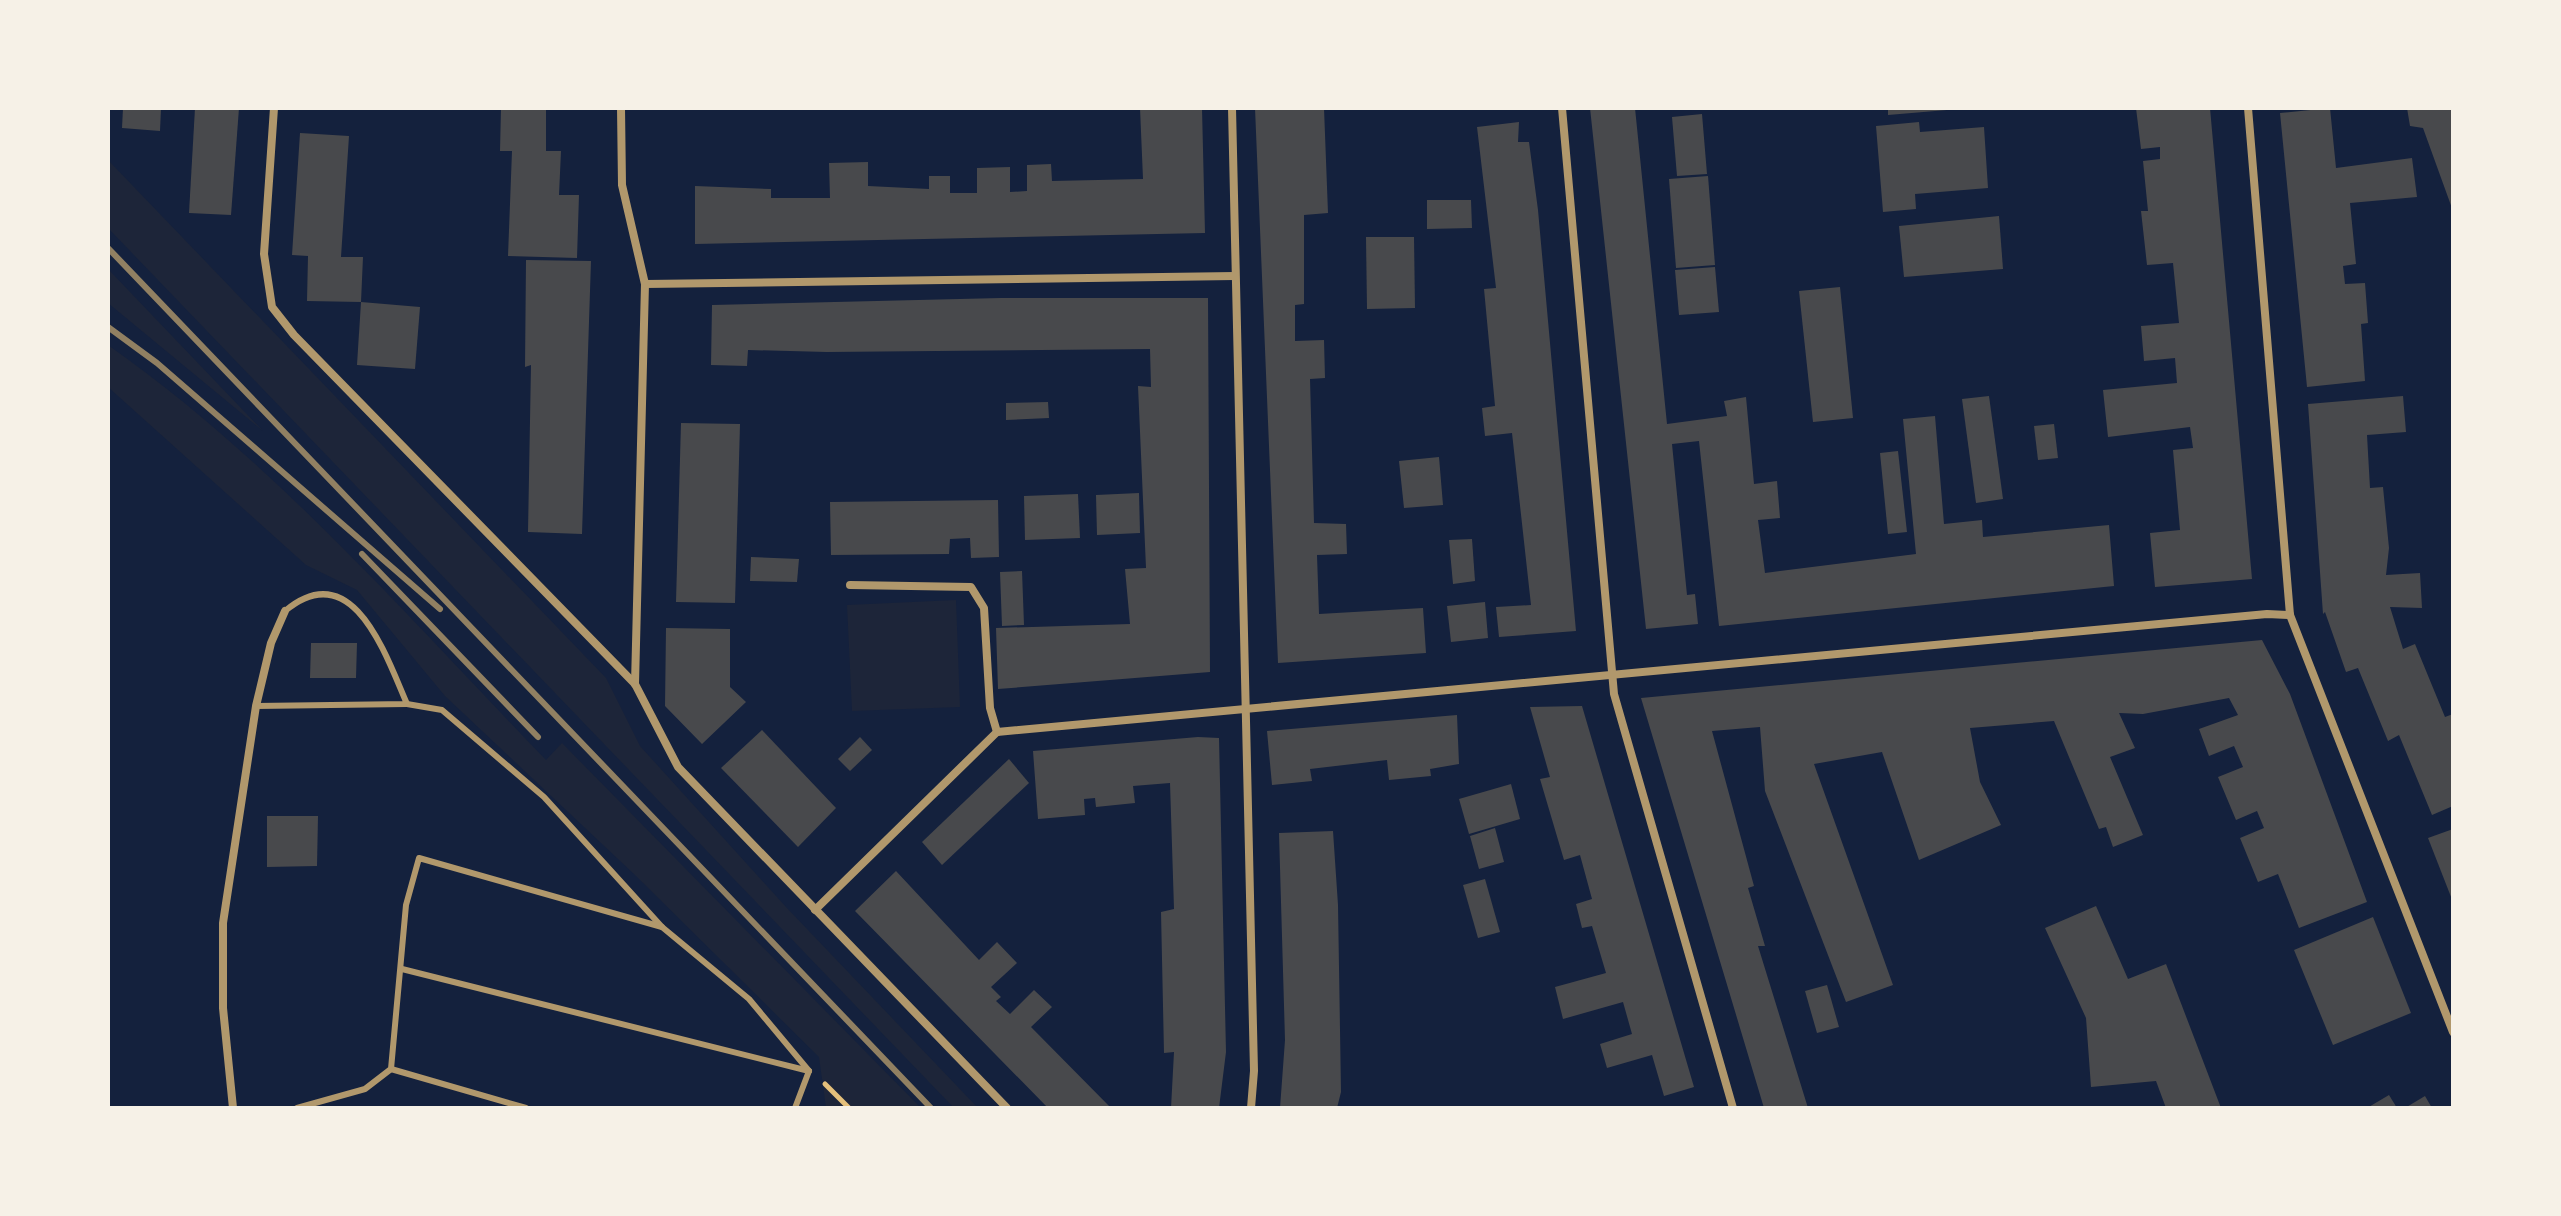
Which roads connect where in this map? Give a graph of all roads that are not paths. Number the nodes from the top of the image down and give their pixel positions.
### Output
1 (274, 108) edge
2 (621, 108) edge
3 (1232, 108) edge
4 (1562, 108) edge
5 (2248, 108) edge
6 (1235, 276) junction
7 (645, 284) junction
8 (850, 585) dead end
9 (285, 611) joint
10 (2290, 615) junction
11 (1612, 673) junction
12 (635, 684) junction
13 (407, 704) junction
14 (256, 706) junction
15 (1246, 711) junction
16 (997, 732) junction
17 (815, 910) junction
18 (662, 927) junction
19 (402, 969) junction
20 (2453, 1032) edge
21 (391, 1069) junction
22 (809, 1071) junction
23 (233, 1108) edge
24 (297, 1108) edge
25 (526, 1108) edge
26 (795, 1108) edge
27 (1007, 1108) edge
28 (1251, 1108) edge
29 (1733, 1108) edge

1 - 12 street
2 - 7 street
3 - 6 street
4 - 11 street
5 - 10 street
6 - 7 street
6 - 15 street
7 - 12 street
8 - 16 street
9 - 13 lane
9 - 14 street
10 - 11 street
10 - 20 street
11 - 15 street
11 - 29 street
12 - 17 street
13 - 14 lane
13 - 18 lane
14 - 23 street
15 - 16 street
15 - 28 street
16 - 17 street
17 - 27 street
18 - 19 lane
18 - 22 lane
19 - 21 lane
19 - 22 lane
21 - 24 lane
21 - 25 lane
22 - 26 lane

